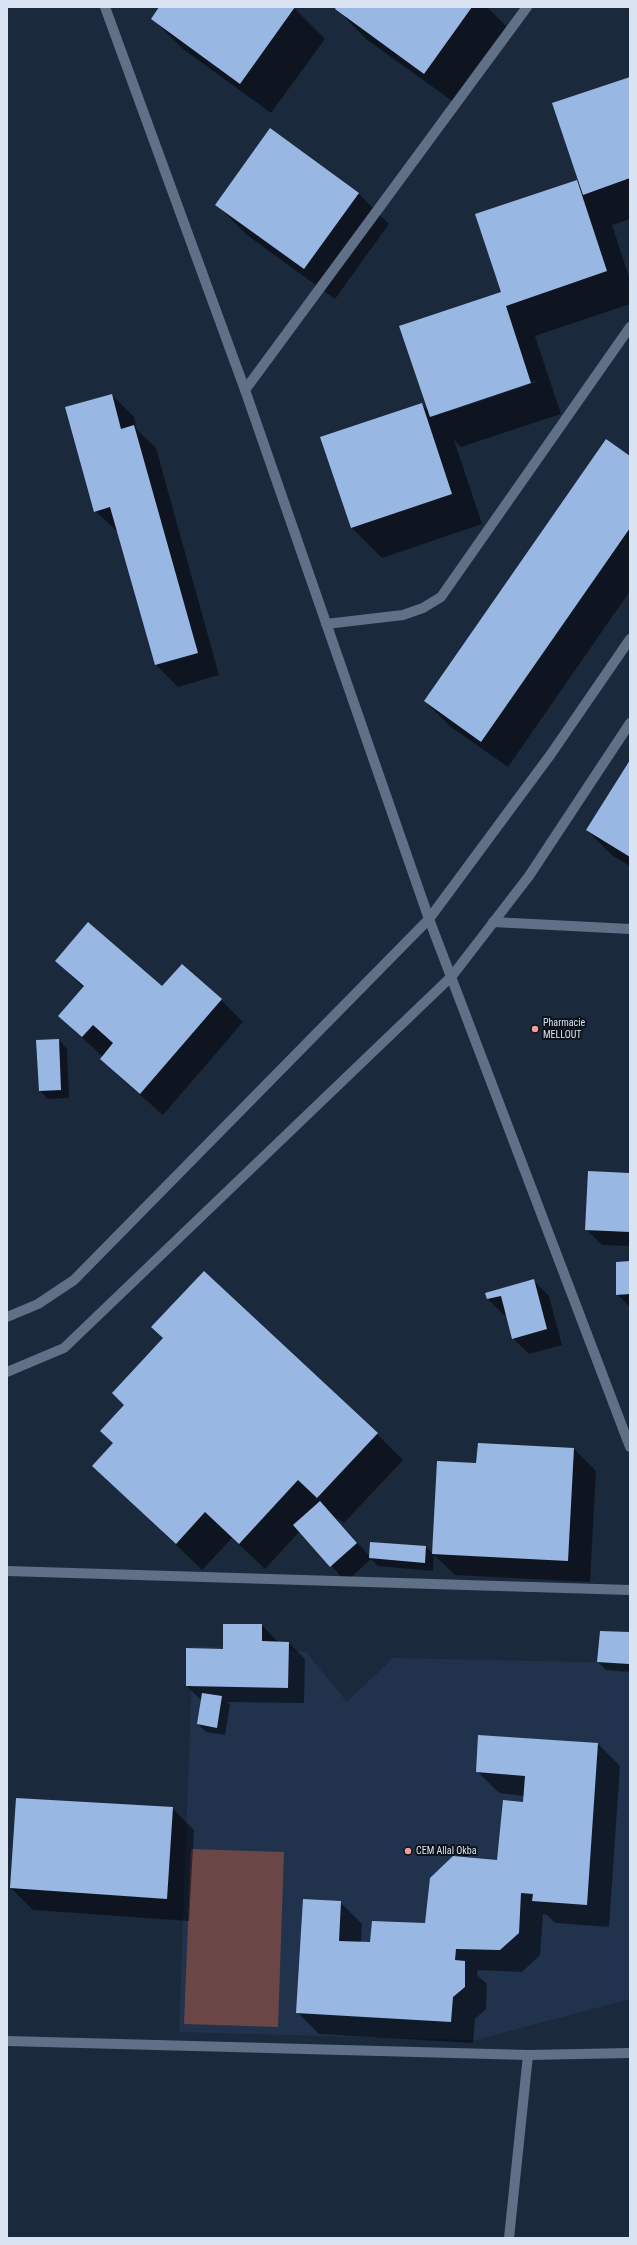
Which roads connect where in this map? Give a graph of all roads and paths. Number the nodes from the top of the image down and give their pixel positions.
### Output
1 (105, 7) edge
2 (527, 7) edge
3 (630, 327) edge
4 (244, 390) junction
5 (326, 624) junction
6 (630, 639) edge
7 (630, 723) edge
8 (429, 919) junction
9 (493, 922) junction
10 (630, 929) edge
11 (452, 976) junction
12 (7, 1317) edge
13 (7, 1372) edge
14 (630, 1447) edge
15 (7, 1571) edge
16 (630, 1590) edge
17 (7, 2041) edge
18 (630, 2053) edge
19 (528, 2055) junction
20 (509, 2238) edge

1 - 4 street
2 - 4 street
3 - 5 street
4 - 5 street
5 - 8 street
6 - 8 street
7 - 9 street
8 - 11 street
8 - 12 street
9 - 10 street
9 - 11 street
11 - 13 street
11 - 14 street
15 - 16 street
17 - 19 street
18 - 19 street
19 - 20 street

